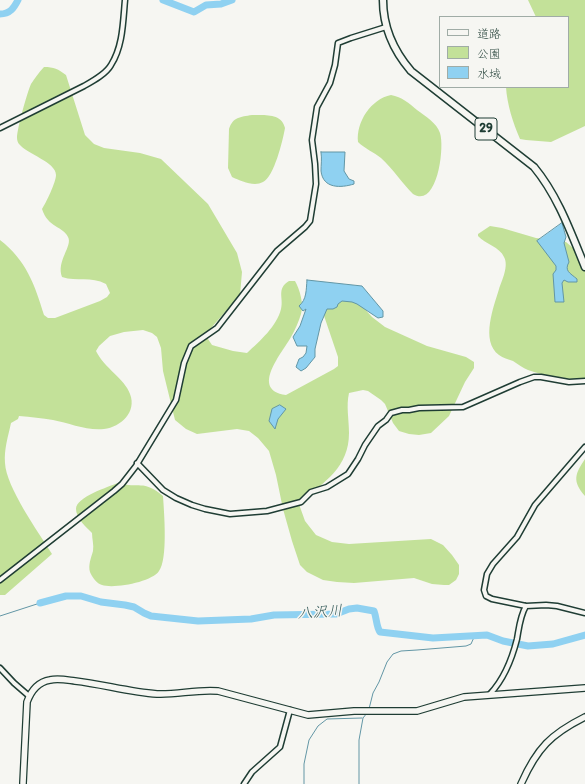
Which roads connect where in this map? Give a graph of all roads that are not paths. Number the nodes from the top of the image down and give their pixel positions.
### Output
1 (125, 0) edge
2 (383, 0) edge
3 (386, 27) junction
4 (0, 128) edge
5 (585, 267) edge
6 (585, 381) edge
7 (585, 447) edge
8 (137, 463) junction
9 (0, 580) edge
10 (526, 606) junction
11 (585, 613) edge
12 (0, 668) edge
13 (585, 688) edge
14 (490, 694) junction
15 (29, 696) junction
16 (290, 710) junction
17 (585, 717) edge
18 (23, 784) edge
19 (244, 784) edge
20 (522, 784) edge

1 - 4 street
2 - 3 main road, 29
3 - 5 main road, 29
3 - 8 street
6 - 8 street
7 - 10 street
8 - 9 street
10 - 11 street
10 - 14 street
12 - 15 street
13 - 14 street
14 - 16 street
15 - 16 street
15 - 18 street
16 - 19 street
17 - 20 street

